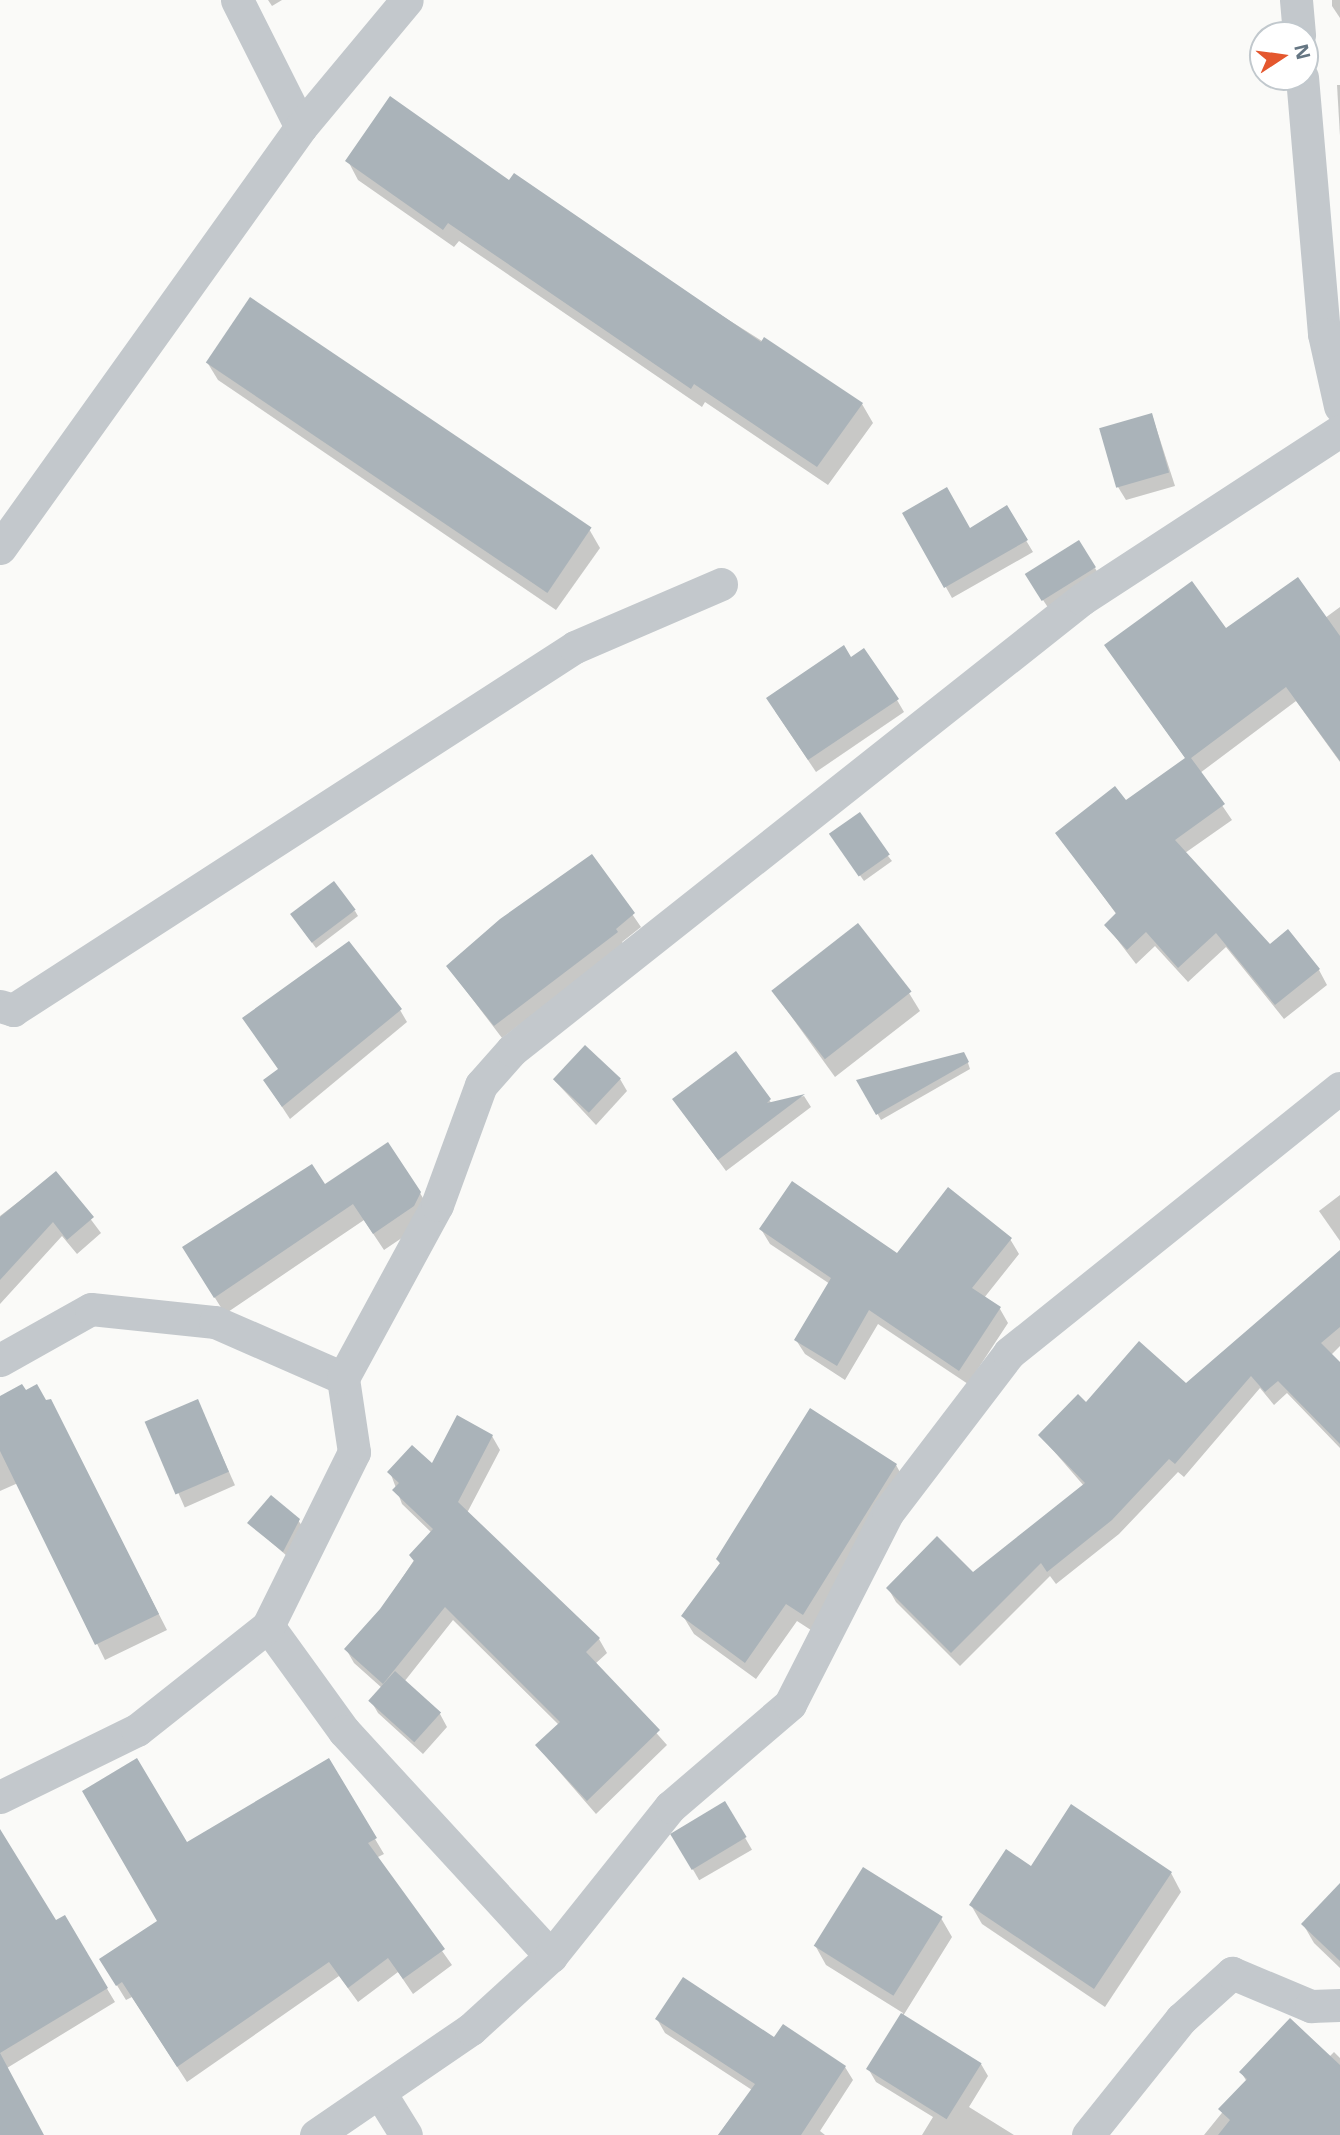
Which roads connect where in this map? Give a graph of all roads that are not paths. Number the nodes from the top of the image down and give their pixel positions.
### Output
1 (237, 0) edge
2 (408, 0) edge
3 (1296, 0) edge
4 (1298, 21) edge
5 (1303, 91) edge
6 (301, 127) junction
7 (1340, 406) edge
8 (1340, 431) edge
9 (0, 548) edge
10 (720, 584) dead end
11 (0, 1006) edge
12 (1340, 1088) edge
13 (0, 1360) edge
14 (343, 1378) junction
15 (268, 1626) junction
16 (0, 1797) edge
17 (551, 1956) junction
18 (1340, 2005) edge
19 (380, 2093) junction
20 (316, 2135) edge
21 (406, 2135) edge
22 (1088, 2135) edge

1 - 6 street
2 - 6 street
3 - 4 street
5 - 7 street
6 - 9 street
8 - 14 street
10 - 11 street
12 - 17 street
13 - 14 street
14 - 15 street
15 - 16 street
15 - 17 street
17 - 19 street
18 - 22 street
19 - 20 street
19 - 21 street

